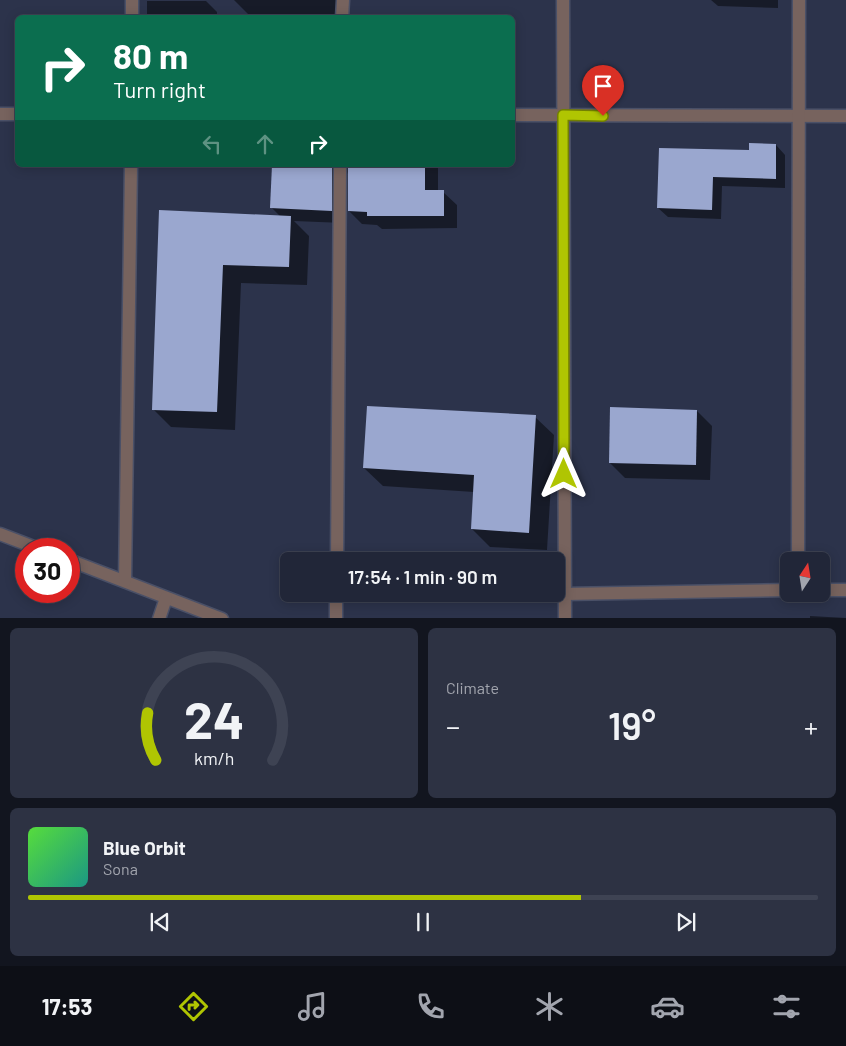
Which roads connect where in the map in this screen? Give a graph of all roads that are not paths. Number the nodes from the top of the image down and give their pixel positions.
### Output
1 (132, 0) edge
2 (343, 0) edge
3 (563, 0) edge
4 (800, 0) edge
5 (132, 15) edge
6 (342, 15) edge
7 (0, 114) edge
8 (15, 114) edge
9 (515, 115) edge
10 (563, 115) junction
11 (846, 116) edge
12 (800, 117) junction
13 (131, 167) edge
14 (340, 167) edge
15 (0, 534) edge
16 (15, 540) edge
17 (337, 552) edge
18 (564, 552) edge
19 (798, 552) edge
20 (80, 564) edge
21 (125, 581) junction
22 (780, 590) edge
23 (830, 590) edge
24 (846, 590) edge
25 (565, 594) edge
26 (166, 598) junction
27 (336, 602) edge
28 (564, 602) edge
29 (159, 618) edge
30 (222, 618) edge
31 (336, 618) edge
32 (564, 618) edge

1 - 5 street
2 - 6 street
3 - 10 street
4 - 12 street
7 - 8 street
9 - 10 street
10 - 12 street
10 - 18 street
11 - 12 street
12 - 19 street
13 - 21 street
14 - 17 street
15 - 16 street
20 - 21 street
21 - 26 street
22 - 25 street
23 - 24 street
26 - 29 street
26 - 30 street
27 - 31 street
28 - 32 street

